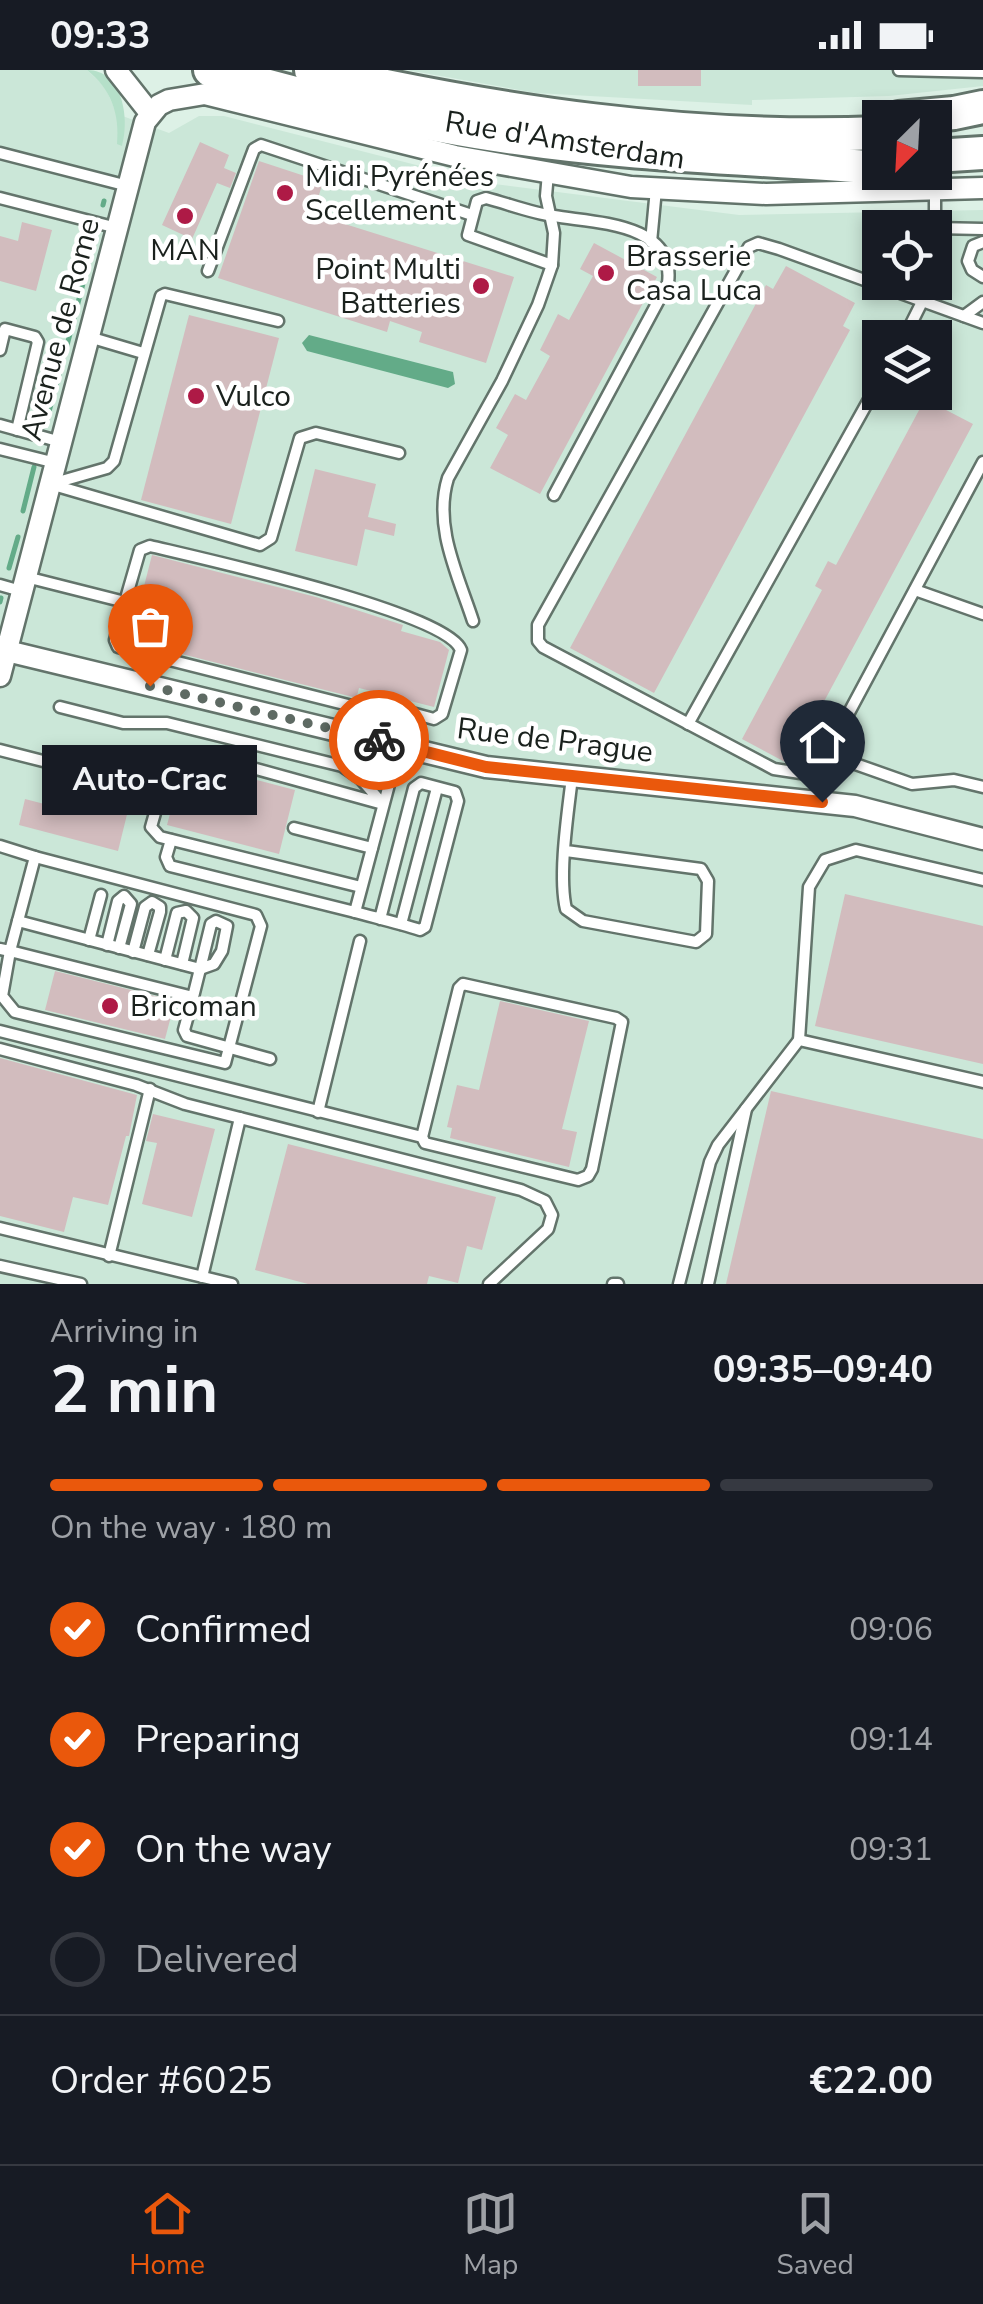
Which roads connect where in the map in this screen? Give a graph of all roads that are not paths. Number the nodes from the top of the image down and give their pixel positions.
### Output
1 (116, 70) edge
2 (210, 70) edge
3 (310, 70) edge
4 (899, 70) edge
5 (983, 72) edge
6 (983, 106) edge
7 (150, 113) junction
8 (952, 113) edge
9 (862, 120) edge
10 (983, 128) edge
11 (952, 130) edge
12 (734, 131) junction
13 (862, 133) edge
14 (0, 152) edge
15 (983, 153) edge
16 (762, 158) junction
17 (862, 158) edge
18 (952, 165) edge
19 (862, 166) edge
20 (983, 169) edge
21 (952, 170) edge
22 (548, 173) junction
23 (952, 177) edge
24 (862, 181) edge
25 (128, 186) junction
26 (983, 188) edge
27 (656, 189) junction
28 (0, 198) edge
29 (472, 215) junction
30 (551, 216) junction
31 (117, 228) junction
32 (952, 228) edge
33 (983, 229) edge
34 (651, 242) junction
35 (983, 242) edge
36 (552, 266) junction
37 (208, 271) dead end
38 (983, 277) edge
39 (924, 302) junction
40 (983, 302) edge
41 (964, 316) junction
42 (914, 320) edge
43 (278, 321) dead end
44 (983, 323) edge
45 (3, 328) edge
46 (88, 337) junction
47 (0, 350) edge
48 (143, 352) junction
49 (863, 410) edge
50 (0, 425) edge
51 (17, 430) junction
52 (61, 442) junction
53 (0, 449) edge
54 (399, 453) dead end
55 (983, 462) edge
56 (53, 474) junction
57 (978, 485) edge
58 (554, 495) dead end
59 (24, 584) junction
60 (0, 585) edge
61 (915, 590) junction
62 (125, 602) junction
63 (983, 614) edge
64 (473, 621) dead end
65 (7, 652) junction
66 (0, 676) edge
67 (60, 707) dead end
68 (688, 724) junction
69 (400, 745) junction
70 (0, 750) edge
71 (198, 753) dead end
72 (827, 754) junction
73 (121, 762) dead end
74 (572, 776) junction
75 (437, 788) junction
76 (983, 788) edge
77 (385, 799) junction
78 (411, 800) junction
79 (154, 814) dead end
80 (294, 828) dead end
81 (983, 839) edge
82 (171, 840) junction
83 (0, 846) edge
84 (372, 848) junction
85 (566, 851) junction
86 (35, 857) junction
87 (983, 880) edge
88 (361, 886) junction
89 (101, 895) dead end
90 (355, 912) junction
91 (380, 919) junction
92 (18, 921) junction
93 (401, 924) junction
94 (88, 940) junction
95 (360, 941) dead end
96 (106, 945) junction
97 (120, 948) junction
98 (5, 950) edge
99 (134, 952) junction
100 (148, 955) junction
101 (166, 960) junction
102 (182, 964) junction
103 (193, 997) junction
104 (0, 1030) edge
105 (799, 1040) junction
106 (230, 1048) junction
107 (0, 1049) edge
108 (270, 1058) dead end
109 (983, 1082) edge
110 (150, 1089) junction
111 (746, 1107) junction
112 (318, 1112) junction
113 (240, 1118) junction
114 (422, 1137) junction
115 (0, 1228) edge
116 (109, 1256) junction
117 (0, 1266) edge
118 (202, 1277) junction
119 (81, 1284) edge
120 (232, 1284) edge
121 (489, 1284) edge
122 (680, 1284) edge
123 (708, 1284) edge

1 - 7 street
2 - 16 highway
3 - 12 highway
4 - 5 lane
6 - 8 highway
7 - 22 street, Rue d'Amsterdam
7 - 25 street, Avenue de Rome
9 - 12 highway
10 - 11 highway
12 - 13 highway
14 - 25 lane
15 - 18 highway
16 - 17 highway
16 - 19 highway
20 - 21 highway
22 - 27 street, Rue d'Amsterdam
22 - 30 lane
23 - 26 street, Rue d'Amsterdam
24 - 27 street, Rue d'Amsterdam
25 - 31 street, Avenue de Rome
27 - 34 lane
28 - 31 lane
29 - 30 lane
29 - 36 lane
29 - 37 lane
30 - 34 lane
30 - 36 lane
31 - 46 street, Avenue de Rome
32 - 33 lane
34 - 58 lane
35 - 38 lane
36 - 64 lane
39 - 41 lane
39 - 42 lane
39 - 68 lane
40 - 41 lane
41 - 44 lane
43 - 48 lane
45 - 47 lane
45 - 51 lane
46 - 48 lane
46 - 52 street, Avenue de Rome
48 - 56 lane
49 - 68 lane
50 - 51 lane
51 - 52 lane
52 - 56 street, Avenue de Rome
53 - 56 lane
54 - 56 lane
55 - 57 lane
56 - 59 street, Avenue de Rome
57 - 61 lane
59 - 60 lane
59 - 62 lane
59 - 65 street, Avenue de Rome
61 - 63 lane
61 - 72 lane
62 - 62 lane
65 - 66 street, Avenue de Rome
65 - 69 street, Rue de Prague
67 - 77 lane
68 - 72 lane
69 - 74 street, Rue de Prague
69 - 77 lane
70 - 73 lane
71 - 77 lane
72 - 76 lane
74 - 81 street, Rue de Prague
74 - 85 lane
75 - 78 lane
75 - 93 lane
75 - 93 lane
77 - 78 lane
77 - 84 lane
78 - 91 lane
79 - 82 lane
80 - 84 lane
82 - 88 lane
82 - 90 lane
83 - 86 lane
84 - 88 lane
85 - 85 lane
86 - 92 lane
86 - 106 lane
87 - 105 lane
88 - 90 lane
89 - 94 lane
90 - 91 lane
91 - 93 lane
92 - 94 lane
92 - 98 lane
94 - 96 lane
95 - 112 lane
96 - 97 lane
96 - 97 lane
97 - 99 lane
98 - 103 lane
98 - 106 lane
99 - 100 lane
99 - 100 lane
100 - 101 lane
101 - 102 lane
101 - 102 lane
102 - 103 lane
103 - 106 lane
104 - 112 lane
105 - 109 lane
105 - 111 lane
106 - 108 lane
107 - 110 lane
110 - 113 lane
110 - 116 lane
111 - 122 lane
111 - 123 lane
112 - 114 lane
113 - 118 lane
113 - 121 lane
114 - 114 lane
115 - 116 lane
116 - 118 lane
117 - 119 lane
118 - 120 lane

